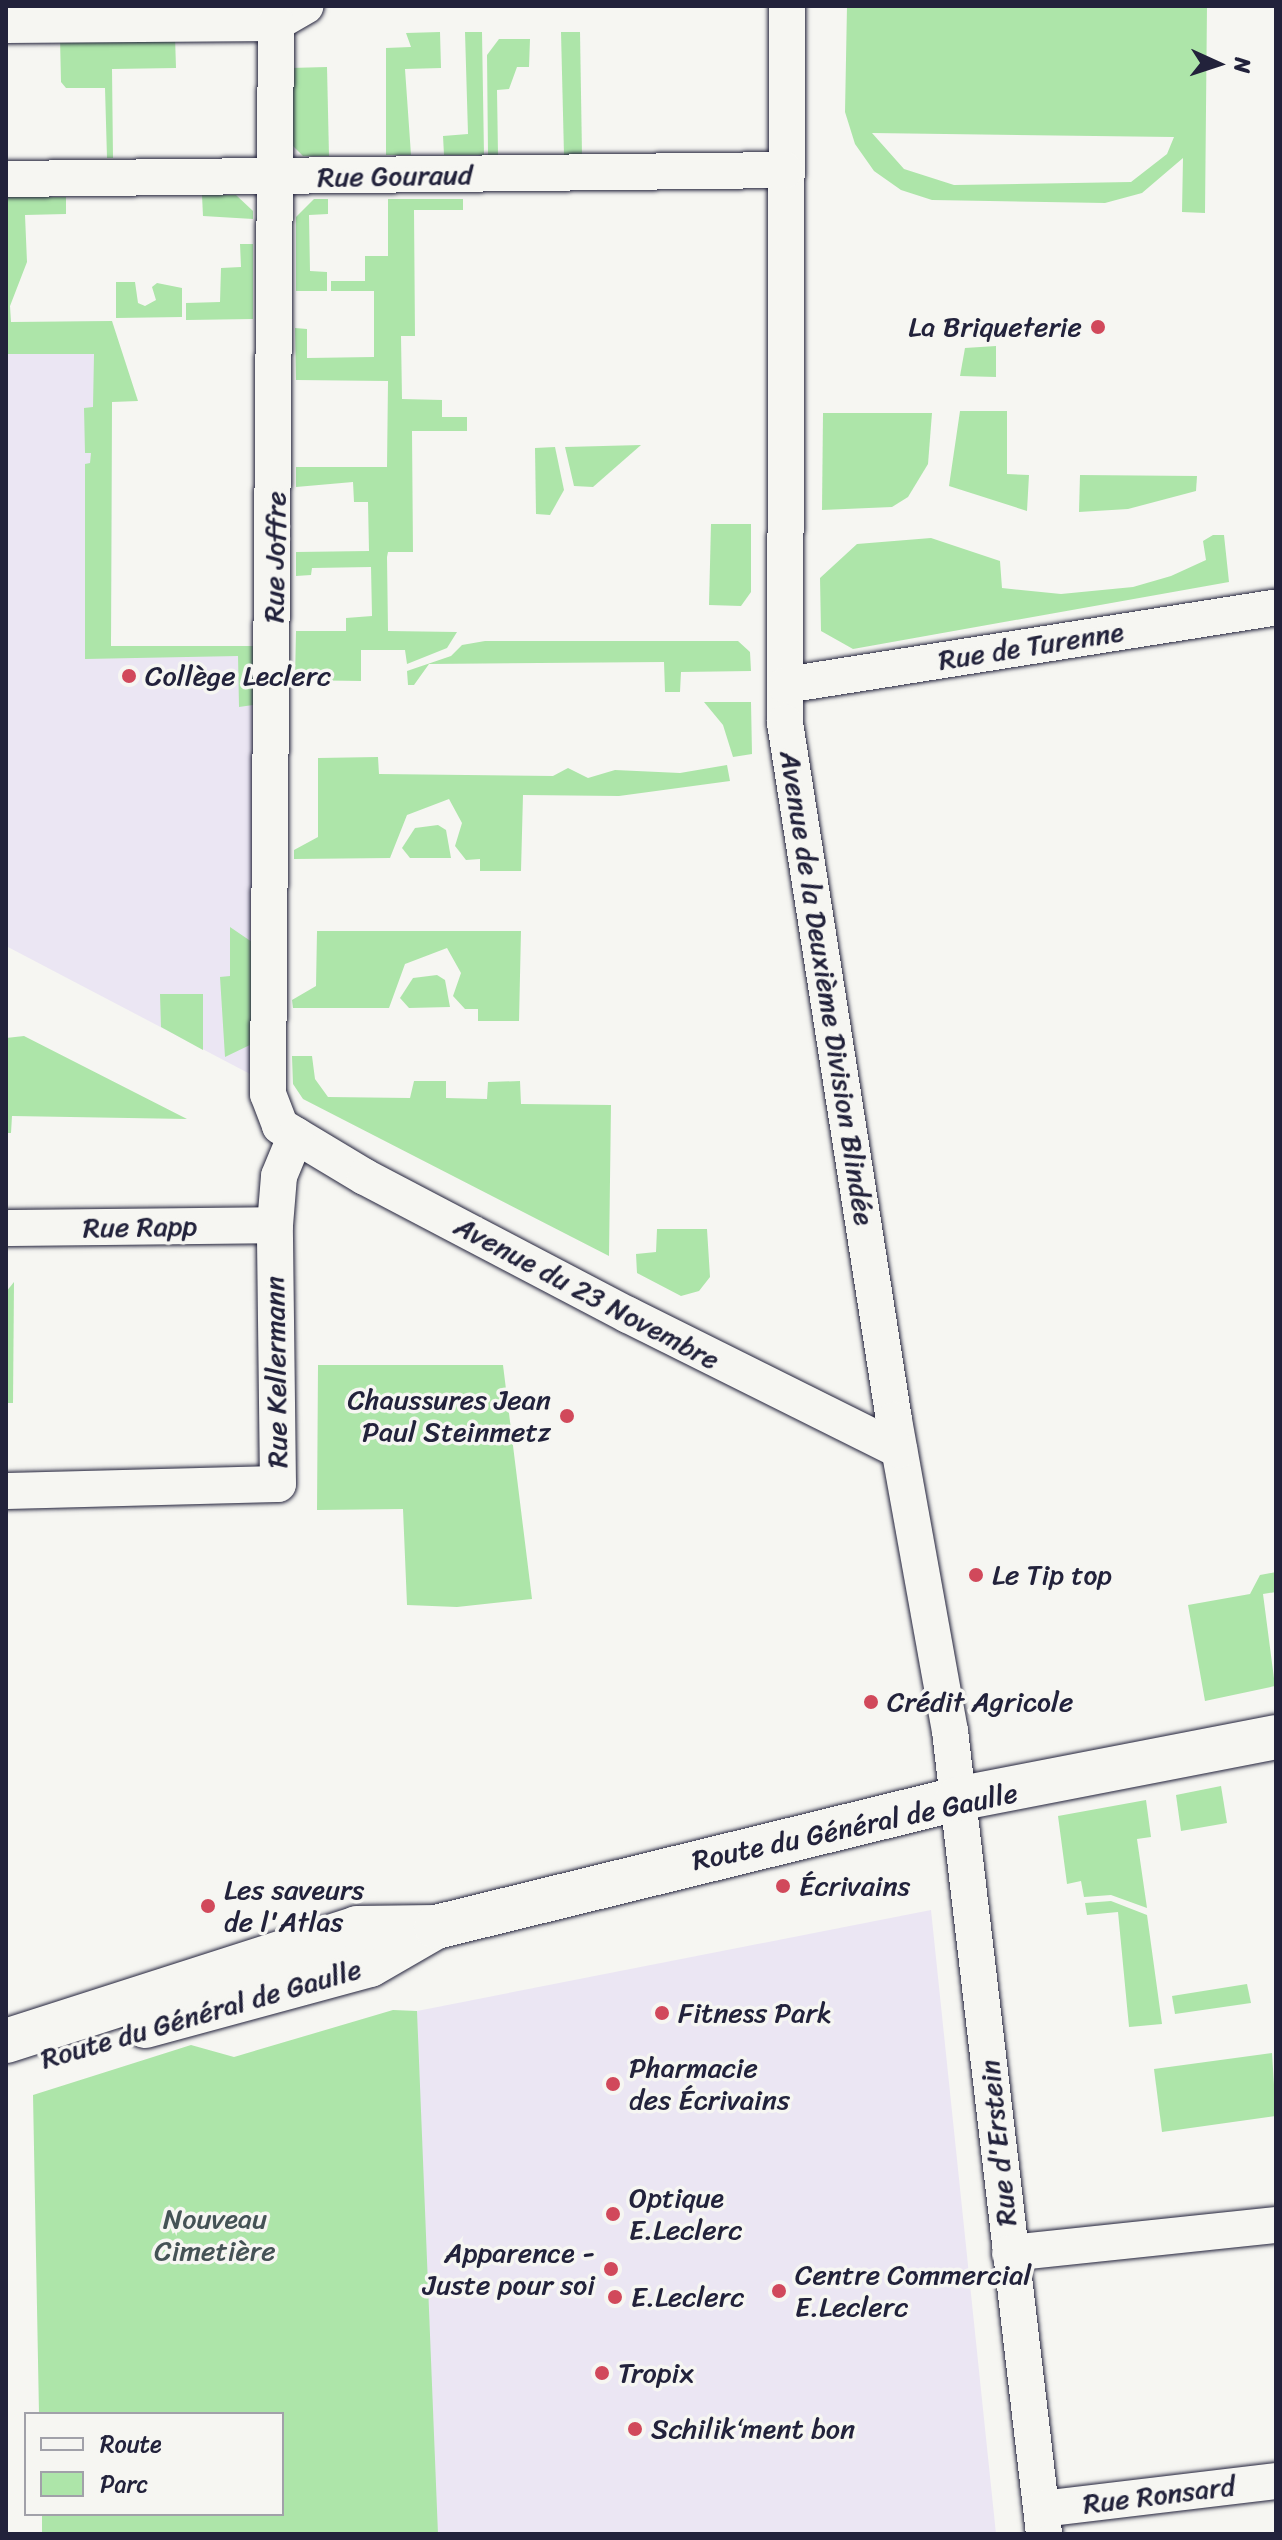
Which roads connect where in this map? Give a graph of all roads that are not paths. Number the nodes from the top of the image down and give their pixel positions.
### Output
1 (787, 6) edge
2 (290, 14) edge
3 (6, 25) edge
4 (785, 170) junction
5 (275, 178) junction
6 (6, 179) edge
7 (1276, 607) edge
8 (786, 685) junction
9 (288, 1130) junction
10 (275, 1225) junction
11 (6, 1228) edge
12 (899, 1450) junction
13 (6, 1491) edge
14 (1276, 1737) edge
15 (957, 1799) junction
16 (436, 1927) junction
17 (6, 2041) edge
18 (6, 2072) edge
19 (1276, 2225) edge
20 (1010, 2253) junction
21 (1276, 2481) edge
22 (1043, 2522) edge

1 - 4 street, Avenue de la Deuxième Division Blindée
2 - 3 street
2 - 5 street, Rue Joffre
4 - 5 street, Rue Gouraud
4 - 8 street, Avenue de la Deuxième Division Blindée
5 - 6 street, Rue Gouraud
5 - 9 street, Rue Joffre
7 - 8 street, Rue de Turenne
8 - 12 street, Avenue de la Deuxième Division Blindée
9 - 10 street, Rue Kellermann
9 - 12 street, Avenue du 23 Novembre
10 - 11 street, Rue Rapp
10 - 13 street, Rue Kellermann
12 - 15 street, Avenue de la Deuxième Division Blindée
14 - 15 main road, Route du Général de Gaulle
15 - 16 main road, Route du Général de Gaulle
15 - 20 street, Rue d'Erstein
16 - 17 main road, Route du Général de Gaulle
16 - 18 main road, Route du Général de Gaulle
19 - 20 street
20 - 22 street, Rue d'Erstein
21 - 22 street, Rue Ronsard

